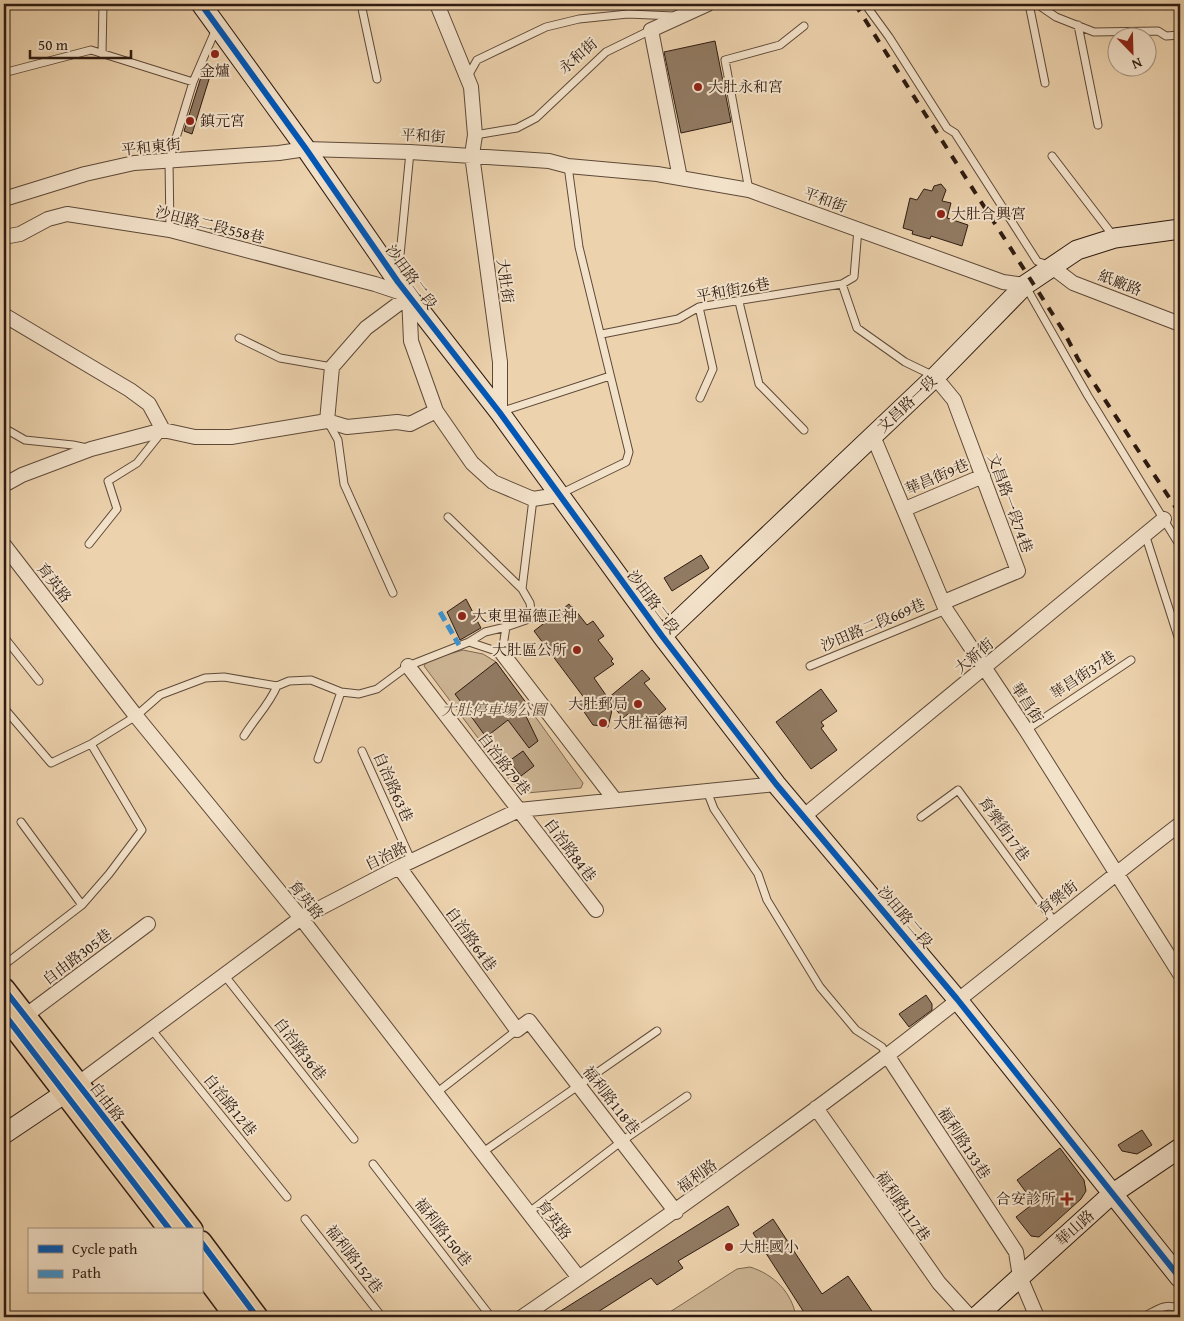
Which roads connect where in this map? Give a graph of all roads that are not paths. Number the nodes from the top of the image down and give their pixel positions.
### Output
1 (103, 4) edge
2 (200, 4) edge
3 (361, 4) edge
4 (437, 4) edge
5 (708, 4) edge
6 (865, 4) edge
7 (1029, 4) edge
8 (1038, 6) edge
9 (679, 17) junction
10 (1078, 25) junction
11 (804, 26) dead end
12 (217, 27) junction
13 (651, 30) junction
14 (1180, 35) edge
15 (102, 54) junction
16 (4, 64) edge
17 (377, 79) dead end
18 (466, 79) junction
19 (193, 82) junction
20 (1045, 83) dead end
21 (1098, 125) dead end
22 (475, 135) junction
23 (306, 149) junction
24 (410, 152) junction
25 (472, 155) junction
26 (1052, 156) dead end
27 (170, 160) junction
28 (568, 166) junction
29 (680, 178) junction
30 (749, 190) junction
31 (4, 199) edge
32 (858, 229) junction
33 (1180, 229) edge
34 (170, 230) junction
35 (4, 237) edge
36 (1115, 238) junction
37 (1052, 267) junction
38 (842, 284) junction
39 (1025, 285) junction
40 (403, 289) junction
41 (739, 302) junction
42 (699, 307) junction
43 (4, 315) edge
44 (1180, 324) edge
45 (602, 334) junction
46 (238, 338) dead end
47 (332, 367) junction
48 (610, 376) junction
49 (936, 377) junction
50 (700, 398) dead end
51 (436, 411) junction
52 (500, 412) junction
53 (327, 421) junction
54 (4, 428) edge
55 (163, 430) junction
56 (804, 430) dead end
57 (873, 436) junction
58 (90, 449) junction
59 (983, 476) junction
60 (4, 485) edge
61 (558, 495) junction
62 (532, 498) junction
63 (905, 509) junction
64 (448, 517) dead end
65 (1164, 519) junction
66 (1145, 534) junction
67 (89, 544) dead end
68 (4, 545) edge
69 (1180, 546) edge
70 (522, 589) junction
71 (393, 593) dead end
72 (945, 606) junction
73 (506, 628) junction
74 (4, 636) edge
75 (662, 636) junction
76 (469, 642) junction
77 (1180, 644) edge
78 (502, 653) junction
79 (1131, 660) dead end
80 (408, 666) junction
81 (810, 666) dead end
82 (985, 668) junction
83 (39, 681) dead end
84 (277, 686) junction
85 (341, 692) junction
86 (4, 708) edge
87 (136, 716) junction
88 (1026, 730) junction
89 (244, 736) dead end
90 (91, 744) junction
91 (362, 751) dead end
92 (318, 759) dead end
93 (776, 784) junction
94 (707, 791) junction
95 (615, 800) junction
96 (519, 810) junction
97 (804, 816) junction
98 (921, 817) dead end
99 (21, 822) dead end
100 (1180, 824) edge
101 (412, 862) junction
102 (399, 867) junction
103 (1116, 873) junction
104 (82, 905) junction
105 (596, 910) dead end
106 (301, 918) junction
107 (1054, 921) junction
108 (148, 924) dead end
109 (4, 965) edge
110 (1180, 974) edge
111 (225, 976) junction
112 (4, 989) edge
113 (957, 999) junction
114 (4, 1014) edge
115 (25, 1016) junction
116 (152, 1030) junction
117 (517, 1030) junction
118 (657, 1031) dead end
119 (887, 1055) junction
120 (577, 1084) junction
121 (71, 1088) junction
122 (436, 1094) junction
123 (687, 1096) dead end
124 (816, 1108) junction
125 (4, 1134) edge
126 (354, 1139) dead end
127 (622, 1141) junction
128 (1180, 1148) edge
129 (483, 1152) junction
130 (373, 1164) dead end
131 (1112, 1194) junction
132 (287, 1197) dead end
133 (676, 1212) junction
134 (528, 1213) junction
135 (305, 1219) dead end
136 (169, 1228) edge
137 (190, 1228) edge
138 (202, 1243) edge
139 (202, 1271) edge
140 (1020, 1277) junction
141 (579, 1278) junction
142 (1180, 1278) edge
143 (1180, 1309) edge
144 (236, 1317) edge
145 (257, 1317) edge
146 (382, 1317) edge
147 (491, 1317) edge
148 (522, 1317) edge
149 (970, 1317) edge
150 (976, 1317) edge
151 (1037, 1317) edge
152 (1143, 1317) edge

1 - 15 lane
2 - 12 street, 沙田路二段
3 - 17 lane
4 - 18 street
5 - 9 street, 永和街
6 - 37 lane
7 - 20 lane
8 - 10 lane
9 - 13 street, 永和街
9 - 18 lane
10 - 14 lane
10 - 21 lane
11 - 30 lane
12 - 19 lane
12 - 23 street, 沙田路二段
13 - 22 lane, 永和街
13 - 29 street
15 - 16 lane
15 - 19 lane
18 - 22 street
19 - 27 lane
22 - 25 street
23 - 24 street, 平和街
23 - 27 street, 平和東街
23 - 40 street, 沙田路二段
24 - 25 street, 平和街
24 - 40 lane
25 - 28 street, 平和街
25 - 52 street, 大肚街
26 - 36 lane
27 - 31 street, 平和東街
27 - 34 lane
28 - 29 street, 平和街
28 - 45 lane
29 - 30 street, 平和街
30 - 32 street, 平和街
32 - 38 lane
32 - 39 street, 平和街
33 - 36 street, 文昌路一段
34 - 35 street, 沙田路二段558巷
34 - 40 street, 沙田路二段558巷
36 - 37 street, 文昌路一段
37 - 39 street, 文昌路一段
37 - 44 street, 紙廠路
38 - 41 lane, 平和街26巷
38 - 49 lane
39 - 49 street, 文昌路一段
39 - 65 lane
40 - 47 street
40 - 51 street
40 - 52 street, 沙田路二段
41 - 42 lane, 平和街26巷
41 - 56 lane
42 - 45 lane, 平和街26巷
42 - 50 lane
43 - 55 street
45 - 48 lane
46 - 47 lane
47 - 53 street
48 - 52 lane
48 - 61 lane
49 - 57 street, 文昌路一段
49 - 59 street, 文昌路一段74巷
51 - 53 street
51 - 62 street
52 - 61 street, 沙田路二段
53 - 55 street
53 - 71 lane
54 - 58 lane
55 - 58 street
55 - 67 lane
57 - 63 street, 華昌街
57 - 75 street, 文昌路一段
58 - 60 street
59 - 63 street, 華昌街9巷
59 - 72 street, 文昌路一段74巷
61 - 62 street
61 - 75 street, 沙田路二段
62 - 70 lane
63 - 72 street, 華昌街
64 - 70 lane
65 - 66 street, 大新街
65 - 69 lane
66 - 77 lane
66 - 82 street, 大新街
68 - 87 street, 育英路
70 - 73 lane
72 - 81 lane, 沙田路二段669巷
72 - 82 street, 華昌街
73 - 76 lane
73 - 78 lane
74 - 83 lane
75 - 93 street, 沙田路二段
76 - 78 lane
76 - 80 lane
78 - 95 street
79 - 88 lane, 華昌街37巷
80 - 85 lane
80 - 96 street, 自治路79巷
82 - 88 street, 華昌街
82 - 97 street, 大新街
84 - 85 lane
84 - 87 lane
84 - 89 lane
85 - 92 lane
86 - 90 lane
87 - 90 lane
87 - 106 street, 育英路
88 - 103 street, 華昌街
90 - 104 lane
91 - 101 lane, 自治路63巷
93 - 94 street, 自治路
93 - 97 street, 沙田路二段
94 - 95 street, 自治路
94 - 119 lane
95 - 96 street, 自治路
96 - 101 street, 自治路
96 - 105 street, 自治路84巷
97 - 113 street, 沙田路二段
98 - 107 lane, 育樂街17巷
99 - 104 lane
100 - 103 street, 育樂街
101 - 102 street, 自治路
102 - 106 street, 自治路
102 - 117 street, 自治路64巷
103 - 107 street, 育樂街
103 - 110 street, 華昌街
104 - 109 lane
106 - 111 street, 自治路
106 - 122 street, 育英路
107 - 113 street, 育樂街
108 - 115 street, 自由路305巷
111 - 116 street, 自治路
111 - 126 lane, 自治路36巷
112 - 115 main road, 自由路
113 - 119 street, 福利路
113 - 131 street, 沙田路二段
114 - 121 main road, 自由路
115 - 121 main road, 自由路
116 - 121 street, 自治路
116 - 132 lane, 自治路12巷
117 - 120 street, 福利路118巷
117 - 122 lane
118 - 120 lane
119 - 124 street, 福利路
119 - 140 street, 福利路133巷
120 - 127 street, 福利路118巷
120 - 129 lane
121 - 125 street
121 - 136 main road, 自由路
121 - 137 main road, 自由路
122 - 129 street, 育英路
123 - 127 lane
124 - 133 street, 福利路
124 - 149 street, 福利路117巷
127 - 133 street, 福利路118巷
127 - 134 lane
128 - 131 street, 華山路
129 - 134 street, 育英路
130 - 147 lane, 福利路150巷
131 - 140 street, 華山路
131 - 142 street, 沙田路二段
133 - 141 street, 福利路
134 - 141 street, 育英路
135 - 146 lane, 福利路152巷
138 - 145 main road
139 - 144 main road
140 - 150 street, 華山路
140 - 151 street, 福利路133巷
141 - 148 street, 福利路
143 - 152 lane

